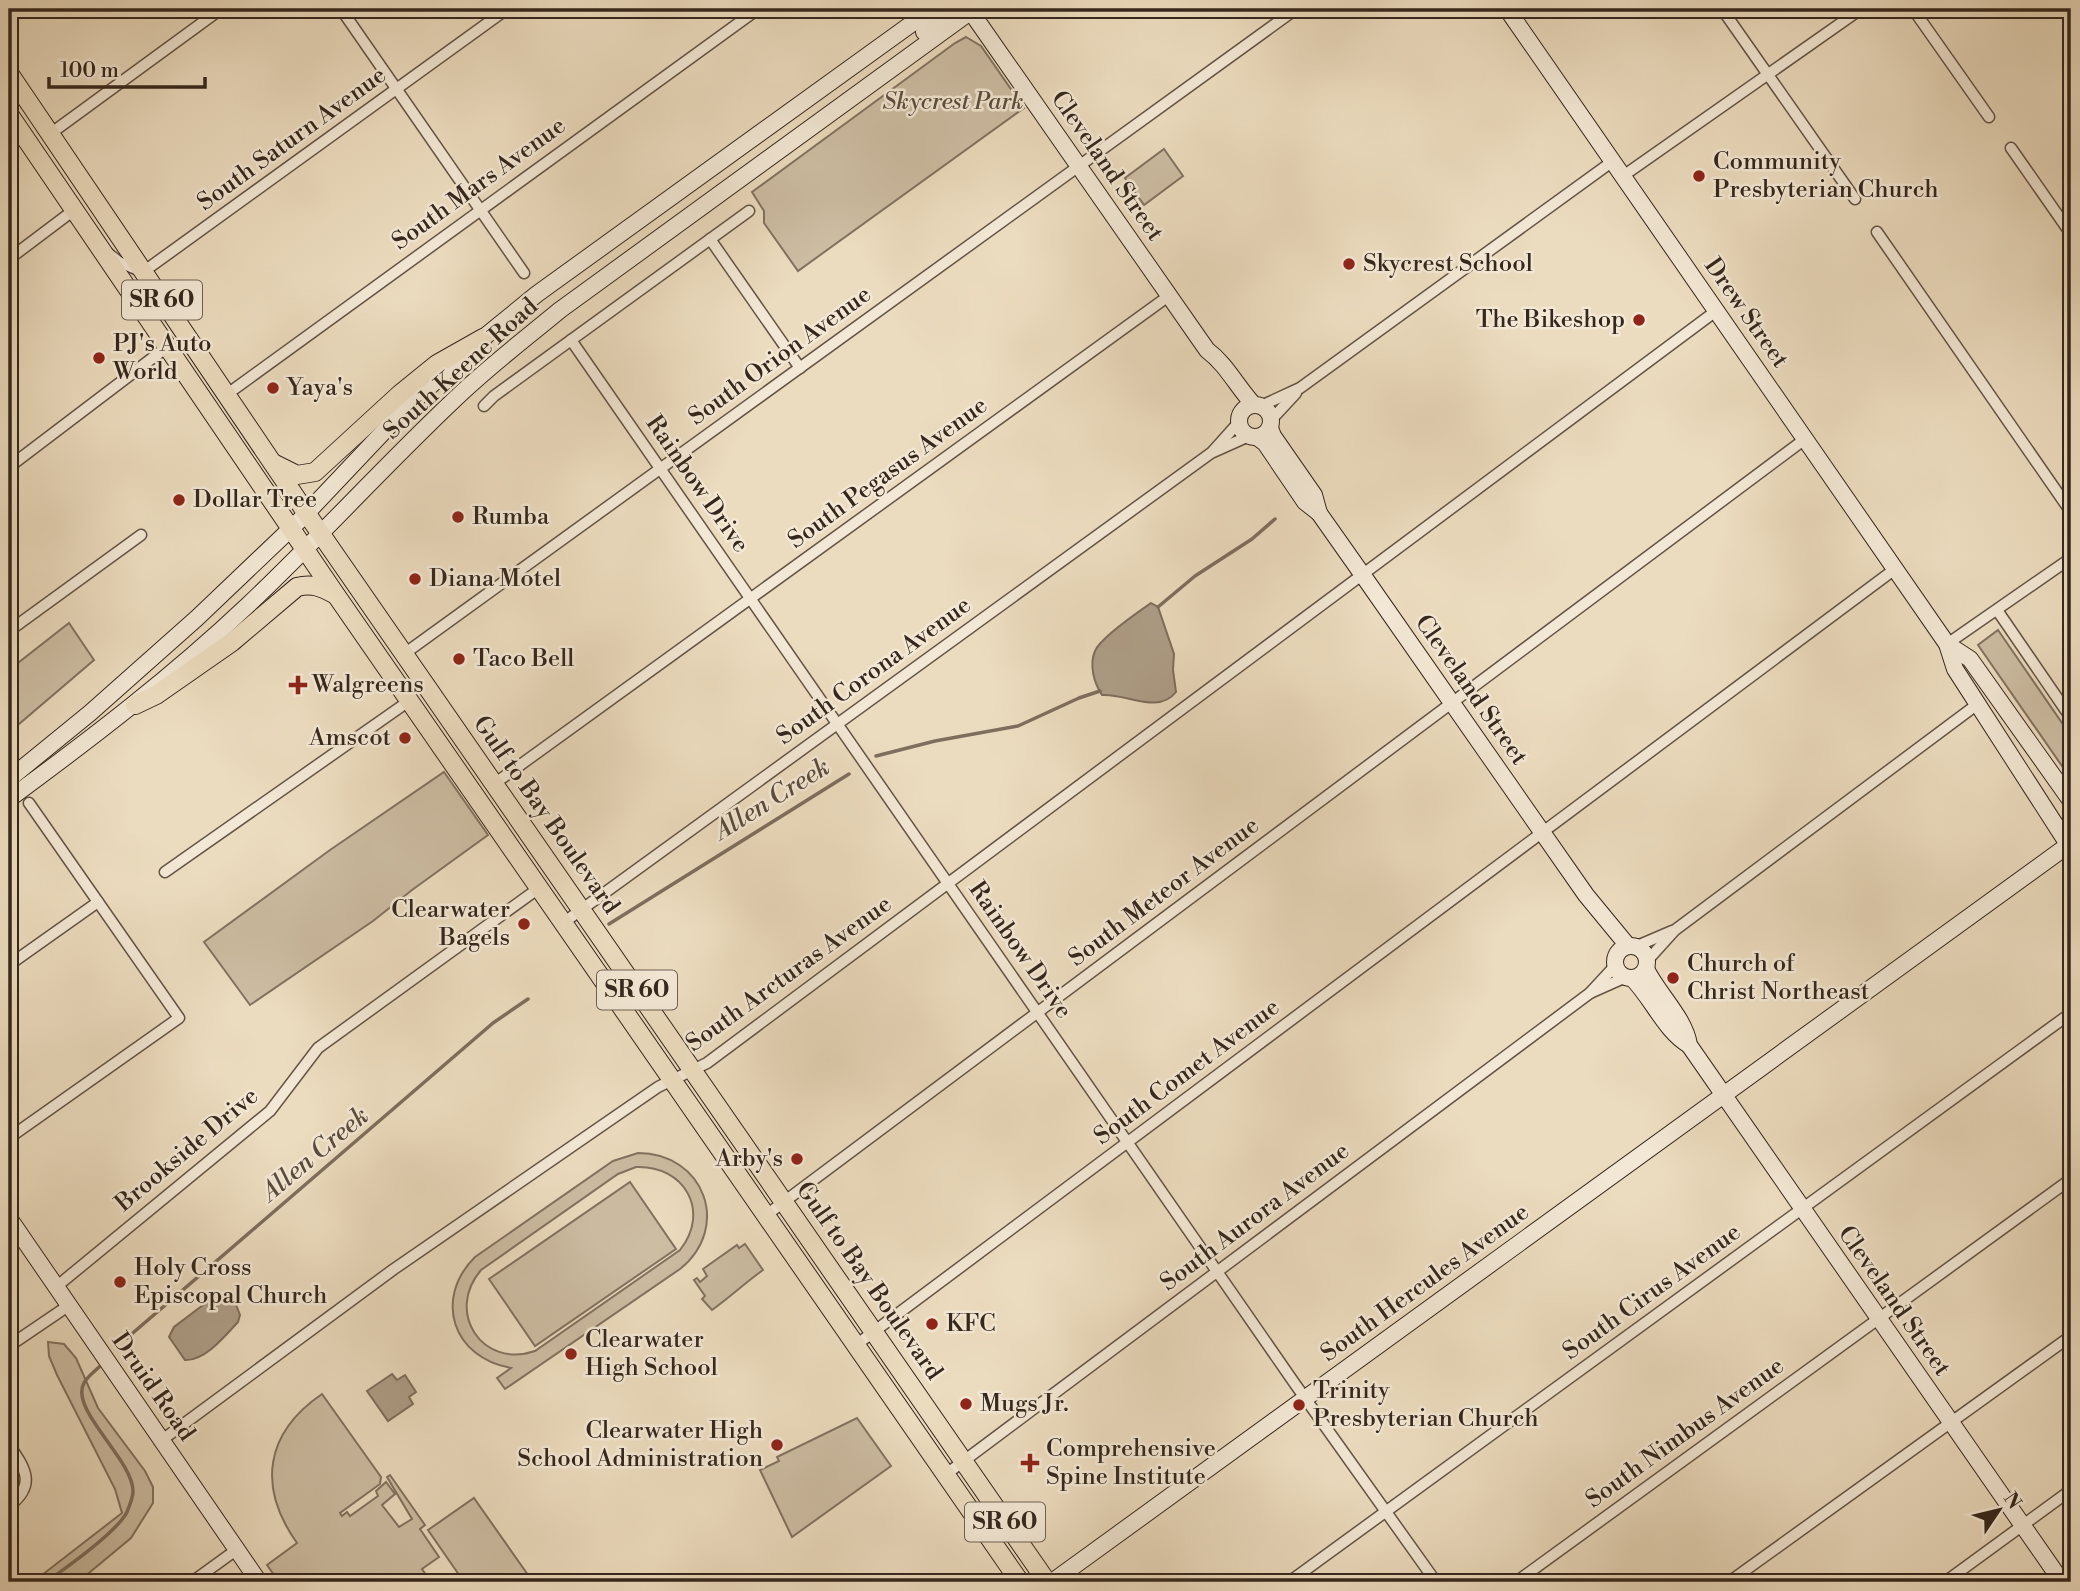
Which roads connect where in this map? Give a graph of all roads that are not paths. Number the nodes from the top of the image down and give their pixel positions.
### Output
1 (221, 9) edge
2 (341, 9) edge
3 (507, 9) edge
4 (758, 9) edge
5 (932, 9) edge
6 (949, 9) edge
7 (972, 9) edge
8 (1296, 9) edge
9 (1507, 9) edge
10 (1722, 9) edge
11 (1861, 9) edge
12 (1913, 9) edge
13 (9, 73) edge
14 (1768, 75) junction
15 (396, 89) junction
16 (833, 111) junction
17 (9, 114) edge
18 (1989, 117) dead end
19 (50, 134) junction
20 (2011, 148) dead end
21 (1613, 161) junction
22 (1079, 166) junction
23 (1623, 176) junction
24 (1855, 199) dead end
25 (480, 209) junction
26 (74, 210) junction
27 (750, 211) dead end
28 (1877, 232) dead end
29 (2071, 234) edge
30 (710, 239) junction
31 (99, 246) junction
32 (9, 260) edge
33 (143, 272) junction
34 (524, 273) dead end
35 (1170, 295) junction
36 (1716, 311) junction
37 (483, 338) junction
38 (571, 340) junction
39 (167, 347) junction
40 (800, 368) junction
41 (1300, 388) junction
42 (226, 395) junction
43 (484, 406) dead end
44 (1249, 412) junction
45 (1262, 430) junction
46 (1805, 439) junction
47 (1211, 453) junction
48 (271, 461) junction
49 (9, 467) edge
50 (660, 469) junction
51 (2071, 512) edge
52 (306, 514) junction
53 (291, 530) junction
54 (141, 535) dead end
55 (321, 535) junction
56 (305, 550) junction
57 (2071, 558) edge
58 (1895, 569) junction
59 (1362, 574) junction
60 (336, 595) junction
61 (751, 598) junction
62 (1997, 610) junction
63 (9, 631) edge
64 (1948, 644) junction
65 (404, 654) junction
66 (409, 701) junction
67 (1452, 701) junction
68 (1979, 703) junction
69 (135, 705) junction
70 (2071, 718) edge
71 (837, 723) junction
72 (9, 779) edge
73 (494, 784) junction
74 (9, 799) edge
75 (2071, 801) edge
76 (29, 803) dead end
77 (1542, 832) junction
78 (2070, 846) edge
79 (165, 872) dead end
80 (948, 884) junction
81 (538, 888) junction
82 (98, 902) junction
83 (581, 909) junction
84 (563, 923) junction
85 (1675, 930) junction
86 (1626, 962) junction
87 (9, 965) edge
88 (1647, 965) junction
89 (1038, 1013) junction
90 (2071, 1013) edge
91 (1689, 1045) junction
92 (693, 1070) junction
93 (672, 1081) junction
94 (1724, 1095) junction
95 (9, 1138) edge
96 (1129, 1143) junction
97 (2071, 1179) edge
98 (784, 1202) junction
99 (1802, 1209) junction
100 (765, 1216) junction
101 (9, 1218) edge
102 (818, 1251) junction
103 (799, 1263) junction
104 (1218, 1272) junction
105 (56, 1287) junction
106 (68, 1306) junction
107 (1878, 1318) junction
108 (874, 1332) junction
109 (2071, 1336) edge
110 (856, 1345) junction
111 (9, 1346) edge
112 (1306, 1398) junction
113 (1951, 1422) junction
114 (162, 1440) junction
115 (9, 1445) edge
116 (964, 1461) junction
117 (946, 1475) junction
118 (2071, 1490) edge
119 (9, 1506) edge
120 (1387, 1512) junction
121 (2023, 1526) junction
122 (236, 1550) junction
123 (192, 1582) edge
124 (259, 1582) edge
125 (1020, 1582) edge
126 (1049, 1582) edge
127 (1289, 1582) edge
128 (1436, 1582) edge
129 (1516, 1582) edge
130 (1729, 1582) edge
131 (1945, 1582) edge
132 (2062, 1582) edge

1 - 19 street
2 - 15 street
3 - 15 street, South Saturn Avenue
4 - 25 street, South Mars Avenue
5 - 37 main road, South Keene Road
6 - 16 main road
7 - 16 main road, South Keene Road
7 - 22 main road, Cleveland Street
8 - 22 street, South Orion Avenue
9 - 21 main road, Drew Street
10 - 14 street
11 - 14 street
12 - 18 street
13 - 19 main road, Gulf to Bay Boulevard / SR 60
14 - 23 street
14 - 24 street
15 - 25 street
15 - 33 street, South Saturn Avenue
16 - 55 main road, South Keene Road
17 - 26 main road, Gulf to Bay Boulevard / SR 60
19 - 33 main road, Gulf to Bay Boulevard / SR 60
20 - 29 street
21 - 23 main road, Drew Street
21 - 41 street
22 - 35 main road, Cleveland Street
22 - 40 street, South Orion Avenue
23 - 36 main road, Drew Street
25 - 34 street
25 - 42 street, South Mars Avenue
26 - 31 main road, Gulf to Bay Boulevard / SR 60
26 - 32 street
27 - 30 street
28 - 51 street
30 - 38 street
30 - 40 street
31 - 33 street
31 - 39 main road, Gulf to Bay Boulevard / SR 60
33 - 42 main road, Gulf to Bay Boulevard / SR 60
35 - 44 main road, Cleveland Street
35 - 61 street, South Pegasus Avenue
36 - 46 main road, Drew Street
36 - 59 street, South Arcturas Avenue
37 - 48 main road
37 - 52 main road, South Keene Road
38 - 43 street
38 - 50 street, Rainbow Drive
39 - 49 street
39 - 53 main road, Gulf to Bay Boulevard / SR 60
40 - 50 street, South Orion Avenue
41 - 44 street
41 - 45 street
42 - 48 main road, Gulf to Bay Boulevard / SR 60
44 - 45 main road
44 - 45 main road
44 - 47 street, South Corona Avenue
45 - 47 street, South Corona Avenue
45 - 59 main road, Cleveland Street
46 - 58 main road, Drew Street
46 - 67 street, South Meteor Avenue
47 - 71 street, South Corona Avenue
48 - 52 main road, Gulf to Bay Boulevard / SR 60
50 - 61 street, Rainbow Drive
50 - 65 street, South Orion Avenue
52 - 53 main road, South Keene Road
52 - 55 main road, Gulf to Bay Boulevard / SR 60
53 - 56 main road, Gulf to Bay Boulevard / SR 60
53 - 72 main road, South Keene Road
54 - 63 street
55 - 56 main road, South Keene Road
55 - 65 main road, Gulf to Bay Boulevard / SR 60
56 - 60 main road, Gulf to Bay Boulevard / SR 60
56 - 69 main road, South Keene Road
57 - 62 street
58 - 64 main road, Drew Street
58 - 77 street, South Comet Avenue
59 - 67 main road, Cleveland Street
59 - 80 street, South Arcturas Avenue
60 - 66 main road, Gulf to Bay Boulevard / SR 60
60 - 69 main road
61 - 71 street, Rainbow Drive
61 - 73 street, South Pegasus Avenue
62 - 64 street
62 - 70 street
64 - 68 main road, Drew Street
64 - 75 main road, Drew Street
65 - 73 main road, Gulf to Bay Boulevard / SR 60
66 - 79 street
66 - 81 main road, Gulf to Bay Boulevard / SR 60
67 - 77 main road, Cleveland Street
67 - 89 street, South Meteor Avenue
68 - 78 main road, Drew Street
68 - 85 street
69 - 74 main road, South Keene Road
71 - 80 street, Rainbow Drive
71 - 83 street, South Corona Avenue
73 - 83 main road, Gulf to Bay Boulevard / SR 60
76 - 82 street
77 - 86 main road, Cleveland Street
77 - 96 street, South Comet Avenue
78 - 94 main road, South Hercules Avenue
80 - 89 street, Rainbow Drive
80 - 92 street, South Arcturas Avenue
81 - 84 main road, Gulf to Bay Boulevard / SR 60
81 - 105 street, Brookside Drive
82 - 87 street
82 - 95 street
83 - 84 street, South Corona Avenue
83 - 92 main road, Gulf to Bay Boulevard / SR 60
84 - 93 main road, Gulf to Bay Boulevard / SR 60
85 - 86 street
85 - 88 street
86 - 88 main road, Cleveland Street
86 - 88 main road
86 - 91 main road, Cleveland Street
86 - 104 street, South Aurora Avenue
88 - 91 main road, Cleveland Street
89 - 96 street, Rainbow Drive
89 - 98 street, South Meteor Avenue
90 - 99 street, South Cirus Avenue
91 - 94 main road, Cleveland Street
92 - 93 street, South Arcturas Avenue
92 - 98 main road, Gulf to Bay Boulevard / SR 60
93 - 100 main road, Gulf to Bay Boulevard / SR 60
93 - 114 street, South Arcturas Avenue
94 - 99 main road, Cleveland Street
94 - 112 main road, South Hercules Avenue
96 - 104 street, Rainbow Drive
96 - 108 street, South Comet Avenue
97 - 107 street, South Nimbus Avenue
98 - 100 street, South Meteor Avenue
98 - 102 main road, Gulf to Bay Boulevard / SR 60
99 - 107 main road, Cleveland Street
99 - 120 street, South Cirus Avenue
100 - 103 main road, Gulf to Bay Boulevard / SR 60
101 - 105 main road, Druid Road
102 - 103 street
102 - 108 main road, Gulf to Bay Boulevard / SR 60
103 - 110 main road, Gulf to Bay Boulevard / SR 60
104 - 112 street, Rainbow Drive
104 - 116 street, South Aurora Avenue
105 - 106 main road, Druid Road
106 - 111 street
106 - 114 main road, Druid Road
107 - 113 main road, Cleveland Street
107 - 129 street, South Nimbus Avenue
108 - 110 street, South Comet Avenue
108 - 116 main road, Gulf to Bay Boulevard / SR 60
109 - 113 street
110 - 117 main road, Gulf to Bay Boulevard / SR 60
112 - 120 street, Rainbow Drive
112 - 126 main road, South Hercules Avenue
113 - 121 main road, Cleveland Street
113 - 130 street
114 - 122 main road, Druid Road
115 - 119 street
116 - 117 street, South Aurora Avenue
116 - 126 main road, Gulf to Bay Boulevard / SR 60
117 - 125 main road, Gulf to Bay Boulevard / SR 60
118 - 121 street
120 - 127 street, South Cirus Avenue
120 - 128 street, Rainbow Drive
121 - 131 street
121 - 132 main road, Cleveland Street
122 - 123 street
122 - 124 main road, Druid Road

